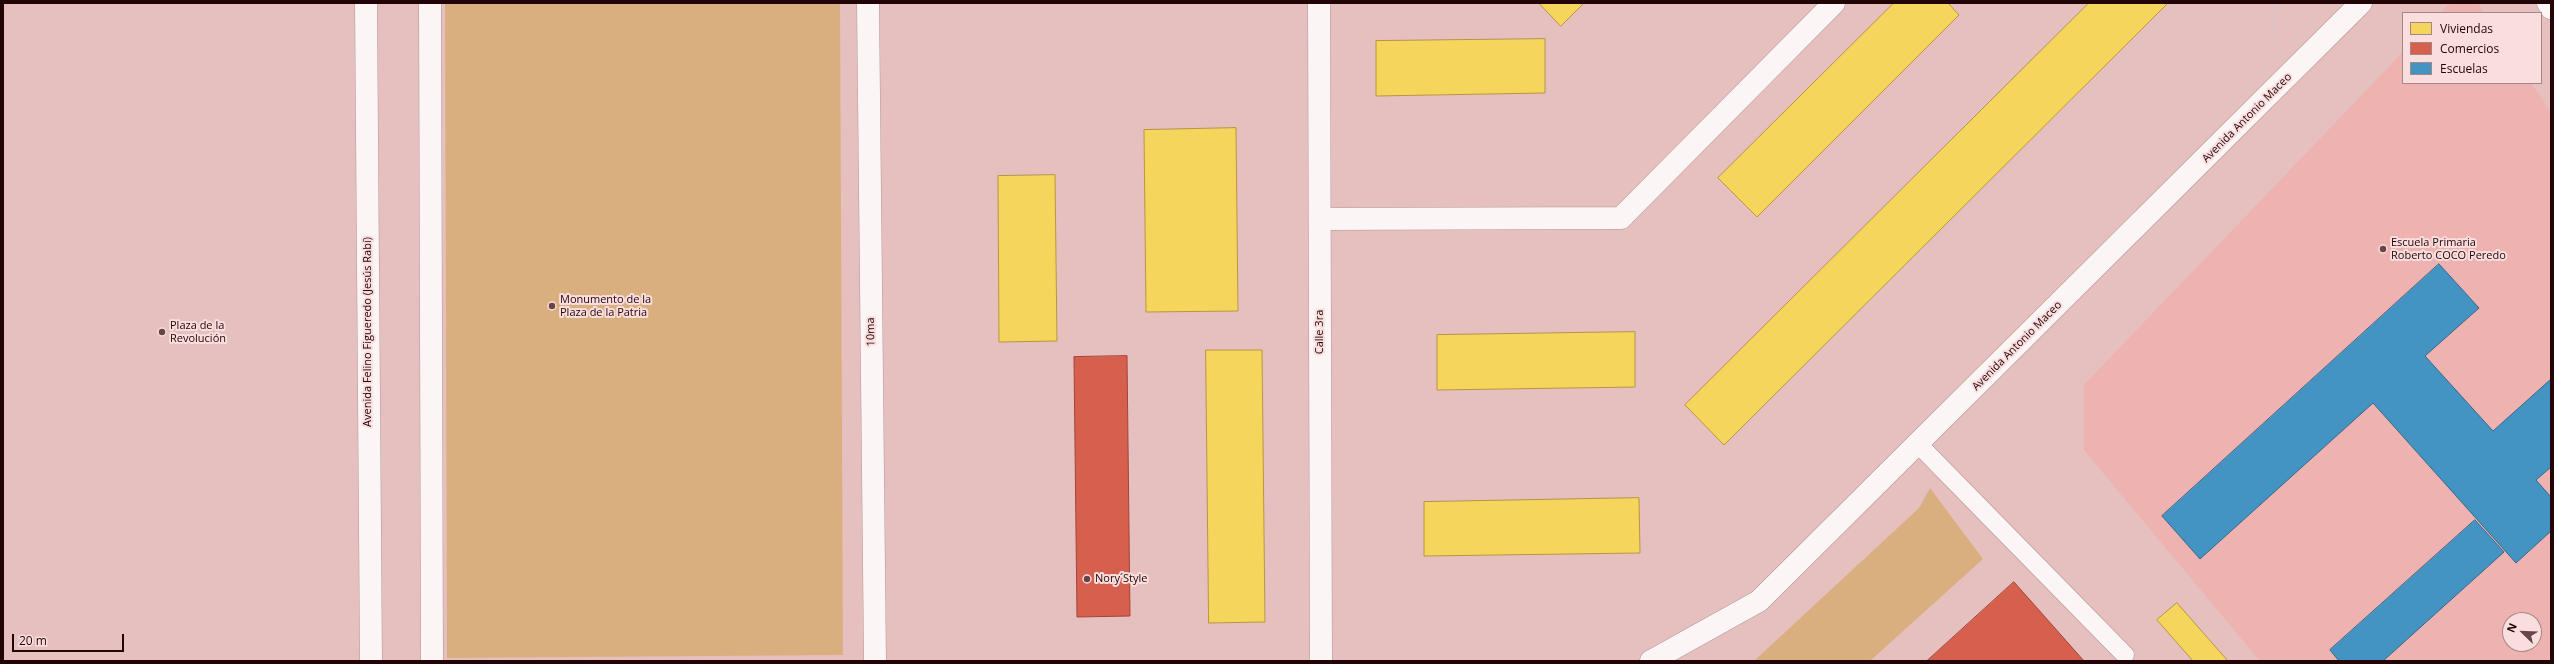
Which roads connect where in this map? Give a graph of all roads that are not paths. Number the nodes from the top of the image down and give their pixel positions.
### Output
1 (366, 3) edge
2 (430, 3) edge
3 (868, 3) edge
4 (1319, 3) edge
5 (1834, 3) edge
6 (2361, 3) edge
7 (2548, 3) edge
8 (2551, 8) edge
9 (1320, 218) junction
10 (1918, 444) junction
11 (2125, 655) dead end
12 (371, 661) edge
13 (432, 661) edge
14 (875, 661) edge
15 (1321, 661) edge
16 (1651, 661) edge

1 - 12 street, Avenida Felino Figueredo (Jesús Rabí)
2 - 13 street
3 - 14 street, 10ma
4 - 9 street, Calle 3ra
5 - 9 street
6 - 10 street, Avenida Antonio Maceo
7 - 8 street
9 - 15 street, Calle 3ra
10 - 11 lane
10 - 16 street, Avenida Antonio Maceo

